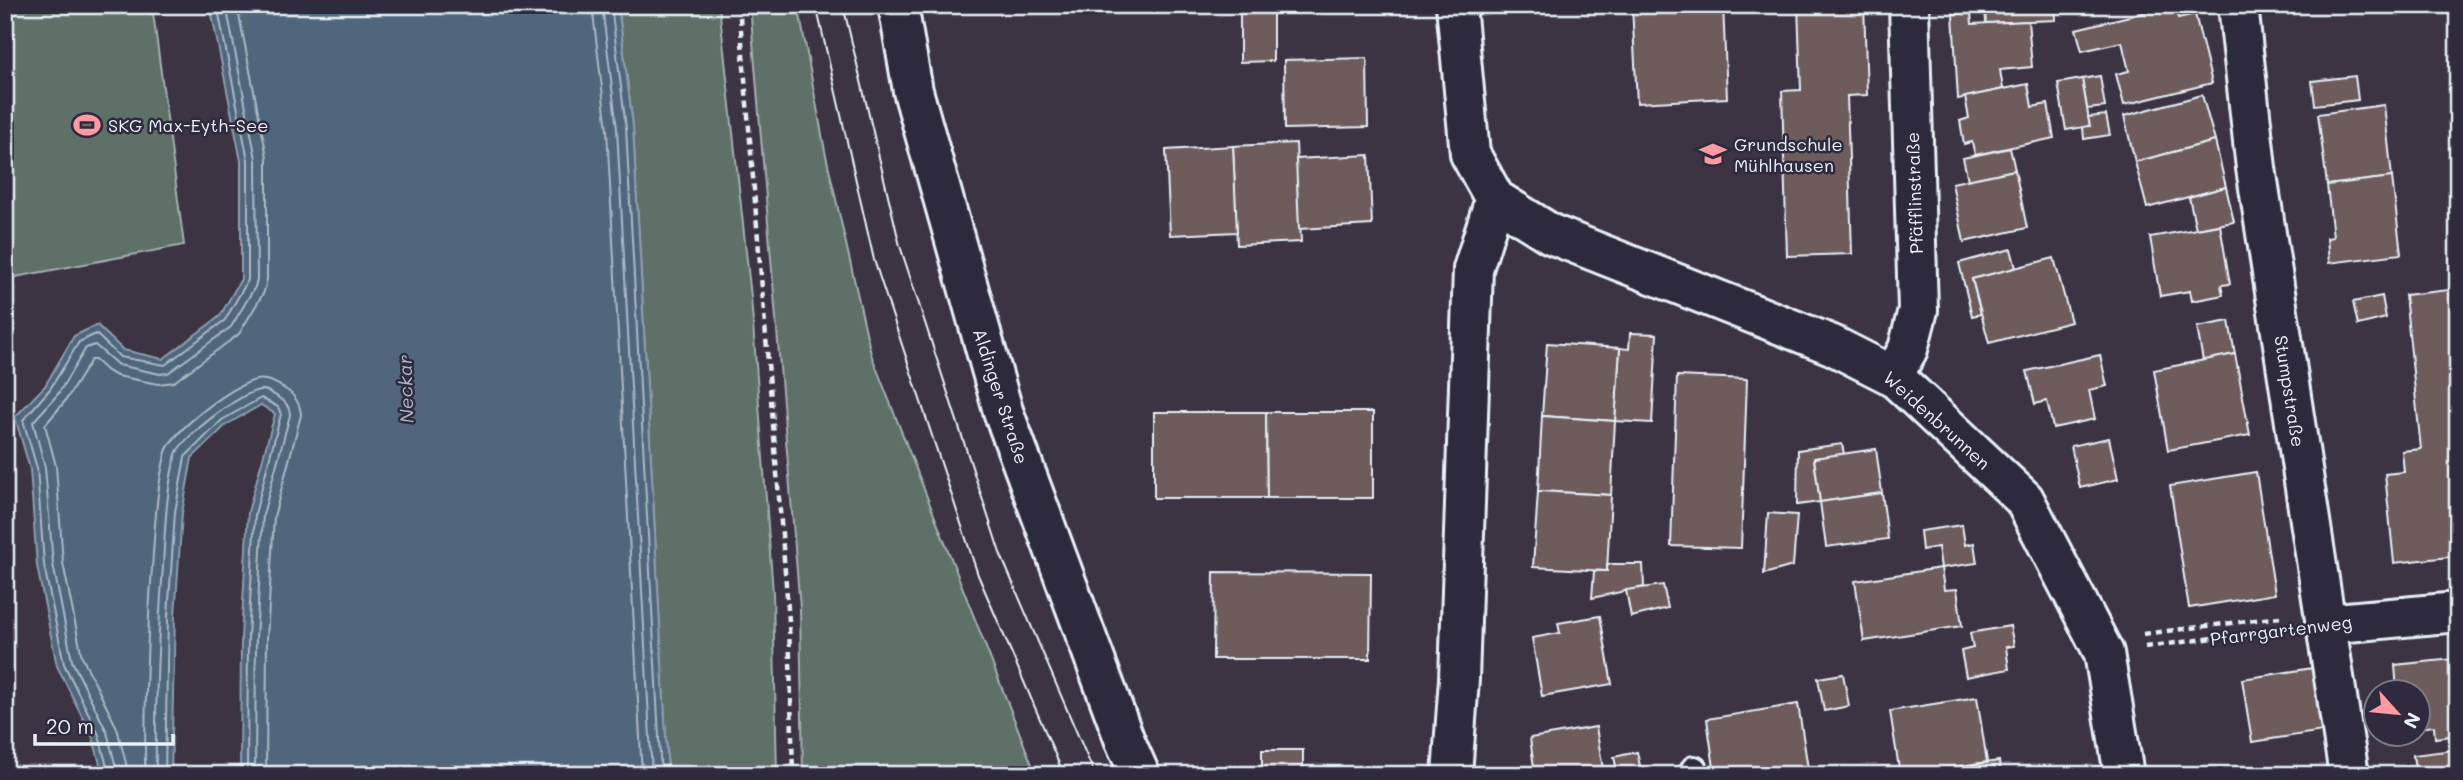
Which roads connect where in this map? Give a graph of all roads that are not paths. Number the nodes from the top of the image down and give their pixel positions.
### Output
1 (898, 5) edge
2 (1456, 5) edge
3 (1909, 5) edge
4 (2238, 5) edge
5 (1495, 199) junction
6 (1893, 376) junction
7 (2458, 612) edge
8 (2324, 617) junction
9 (1140, 775) edge
10 (1452, 775) edge
11 (2124, 775) edge
12 (2349, 775) edge

1 - 9 street, Aldinger Straße
2 - 5 street
3 - 6 street, Pfäfflinstraße
4 - 8 street, Stumpstraße
5 - 6 street, Weidenbrunnen
5 - 10 street
6 - 11 street, Weidenbrunnen
7 - 8 street, Pfarrgartenweg
8 - 12 street, Stumpstraße

